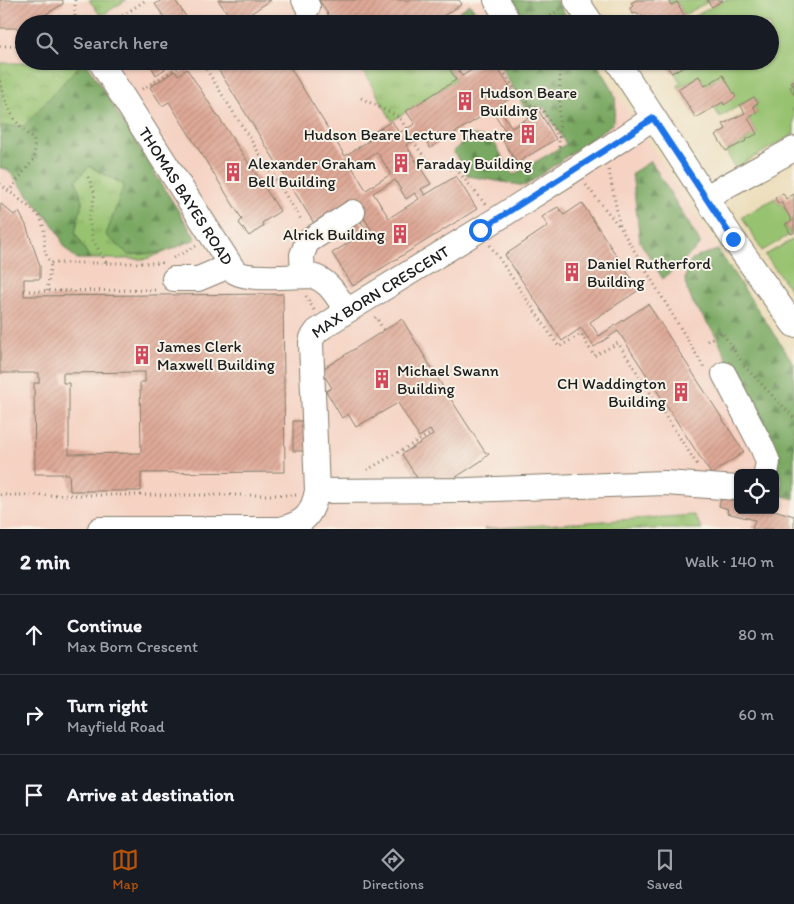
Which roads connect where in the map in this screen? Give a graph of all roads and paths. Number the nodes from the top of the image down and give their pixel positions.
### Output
1 (75, 0) edge
2 (146, 0) edge
3 (496, 0) edge
4 (573, 2) edge
5 (76, 15) edge
6 (124, 15) edge
7 (505, 15) edge
8 (552, 15) edge
9 (565, 15) edge
10 (584, 15) edge
11 (0, 46) edge
12 (15, 46) edge
13 (106, 70) edge
14 (174, 70) edge
15 (207, 70) edge
16 (462, 70) edge
17 (503, 70) edge
18 (560, 70) edge
19 (622, 70) edge
20 (459, 72) dead end
21 (0, 81) edge
22 (361, 98) dead end
23 (124, 100) junction
24 (653, 118) junction
25 (407, 129) dead end
26 (560, 140) junction
27 (413, 141) dead end
28 (794, 149) edge
29 (605, 150) junction
30 (574, 170) junction
31 (88, 177) dead end
32 (0, 184) edge
33 (9, 191) junction
34 (706, 198) junction
35 (354, 212) dead end
36 (298, 215) dead end
37 (488, 224) junction
38 (620, 227) junction
39 (212, 237) junction
40 (51, 263) junction
41 (106, 263) junction
42 (229, 266) junction
43 (303, 276) junction
44 (174, 279) dead end
45 (24, 291) dead end
46 (47, 291) junction
47 (80, 291) dead end
48 (347, 311) junction
49 (794, 325) edge
50 (707, 341) dead end
51 (724, 374) joint
52 (794, 418) edge
53 (432, 433) dead end
54 (695, 462) dead end
55 (767, 469) edge
56 (364, 472) dead end
57 (734, 488) edge
58 (317, 491) junction
59 (0, 495) edge
60 (100, 529) edge

1 - 5 path
2 - 6 path
3 - 7 street
4 - 8 path
4 - 9 path
4 - 10 street
11 - 12 path
13 - 23 street, THOMAS BAYES ROAD
14 - 23 path
15 - 36 path
16 - 20 path
17 - 26 path
18 - 26 path
19 - 24 street
21 - 33 path
22 - 25 path
23 - 39 street, THOMAS BAYES ROAD
24 - 29 street, MAX BORN CRESCENT
24 - 34 street
26 - 30 path
27 - 37 path
28 - 34 street
29 - 30 street, MAX BORN CRESCENT
29 - 38 path
30 - 37 street, MAX BORN CRESCENT
30 - 38 path
31 - 41 path
32 - 33 path
33 - 40 path
34 - 49 street
35 - 43 street
37 - 48 street, MAX BORN CRESCENT
37 - 54 path
38 - 51 path
39 - 41 path
39 - 42 street, THOMAS BAYES ROAD
40 - 41 path
40 - 46 path
42 - 43 street, THOMAS BAYES ROAD
42 - 44 street
43 - 48 street, THOMAS BAYES ROAD
45 - 46 path
46 - 47 path
48 - 58 street, MAX BORN CRESCENT
50 - 52 path
51 - 55 street
53 - 56 path
57 - 58 street
58 - 59 path
58 - 60 street, MAX BORN CRESCENT

